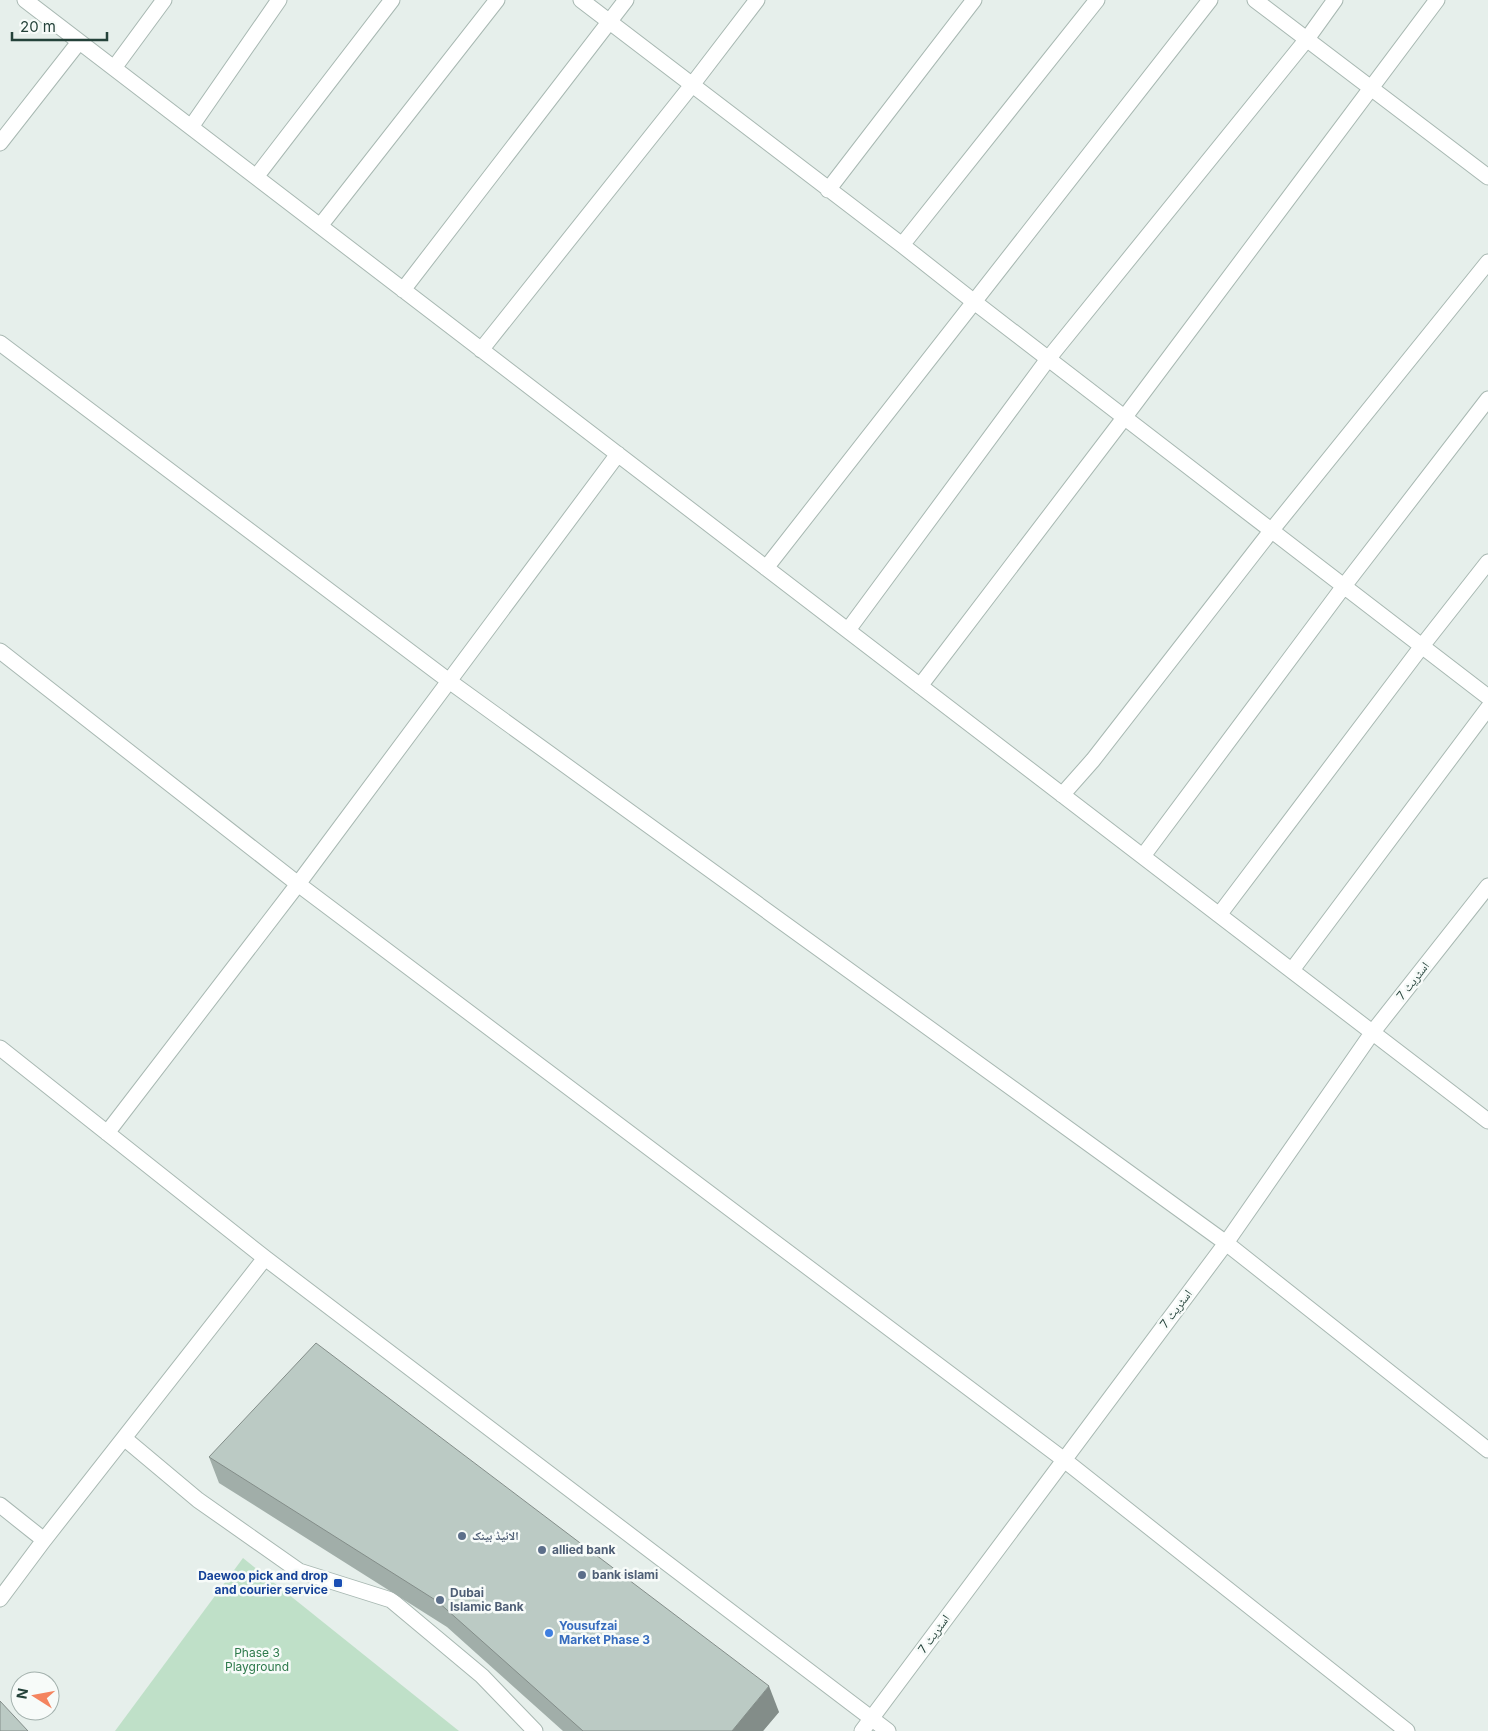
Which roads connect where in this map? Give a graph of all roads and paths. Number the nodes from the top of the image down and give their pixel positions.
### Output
1 (164, 0) edge
2 (279, 0) edge
3 (392, 0) edge
4 (497, 0) edge
5 (581, 0) edge
6 (626, 0) edge
7 (757, 0) edge
8 (974, 0) edge
9 (1098, 0) edge
10 (1210, 0) edge
11 (1255, 0) edge
12 (1335, 0) edge
13 (1437, 0) edge
14 (32, 2) edge
15 (609, 21) junction
16 (1307, 39) junction
17 (79, 42) junction
18 (114, 68) junction
19 (692, 85) junction
20 (1370, 87) junction
21 (191, 127) junction
22 (0, 143) edge
23 (256, 177) junction
24 (1488, 177) edge
25 (828, 190) junction
26 (320, 226) junction
27 (902, 245) junction
28 (1488, 262) edge
29 (403, 290) junction
30 (973, 302) junction
31 (0, 342) edge
32 (481, 350) junction
33 (1048, 359) junction
34 (1488, 399) edge
35 (1124, 418) junction
36 (618, 454) junction
37 (1271, 531) junction
38 (1488, 562) edge
39 (766, 568) junction
40 (1344, 586) junction
41 (848, 630) junction
42 (1422, 646) junction
43 (0, 651) edge
44 (449, 681) junction
45 (920, 686) junction
46 (1488, 697) edge
47 (1488, 708) edge
48 (1062, 795) junction
49 (1142, 856) junction
50 (298, 884) junction
51 (1488, 886) edge
52 (1219, 915) junction
53 (1292, 970) junction
54 (1372, 1033) junction
55 (0, 1048) edge
56 (1488, 1121) edge
57 (107, 1133) junction
58 (1226, 1243) junction
59 (265, 1258) junction
60 (124, 1438) junction
61 (1488, 1450) edge
62 (1064, 1459) junction
63 (0, 1505) edge
64 (44, 1540) junction
65 (0, 1598) edge
66 (872, 1718) junction
67 (535, 1731) edge
68 (862, 1731) edge
69 (888, 1731) edge
70 (1407, 1731) edge

1 - 18 street
2 - 21 street
3 - 23 street
4 - 26 street
5 - 15 street
6 - 15 street
7 - 19 street
8 - 25 street
9 - 27 street
10 - 30 street
11 - 16 street
12 - 16 street
13 - 20 street
14 - 17 street
15 - 19 street
15 - 29 street
16 - 20 street
16 - 33 street
17 - 18 street
17 - 22 street
18 - 21 street
19 - 25 street
19 - 32 street
20 - 24 street
20 - 35 street
21 - 23 street
23 - 26 street
25 - 27 street
26 - 29 street
27 - 30 street
28 - 37 street
29 - 32 street
30 - 33 street
30 - 39 street
31 - 44 street
32 - 36 street
33 - 35 street
33 - 41 street
34 - 40 street
35 - 37 street
35 - 45 street
36 - 39 street
36 - 44 street
37 - 40 street
37 - 48 street
38 - 42 street
39 - 41 street
40 - 42 street
40 - 49 street
41 - 45 street
42 - 46 street
42 - 52 street
43 - 50 street
44 - 50 street
44 - 58 street
45 - 48 street
47 - 53 street
48 - 49 street
49 - 52 street
50 - 57 street
50 - 62 street
51 - 54 street, اسٹریٹ 7
52 - 53 street
53 - 54 street
54 - 56 street
54 - 58 street, اسٹریٹ 7
55 - 57 street
57 - 59 street
58 - 61 street
58 - 62 street, اسٹریٹ 7
59 - 60 street
59 - 66 street
60 - 64 street
60 - 67 street
62 - 66 street, اسٹریٹ 7
62 - 70 street
63 - 64 street
64 - 65 street
66 - 68 street, اسٹریٹ 7
66 - 69 street

